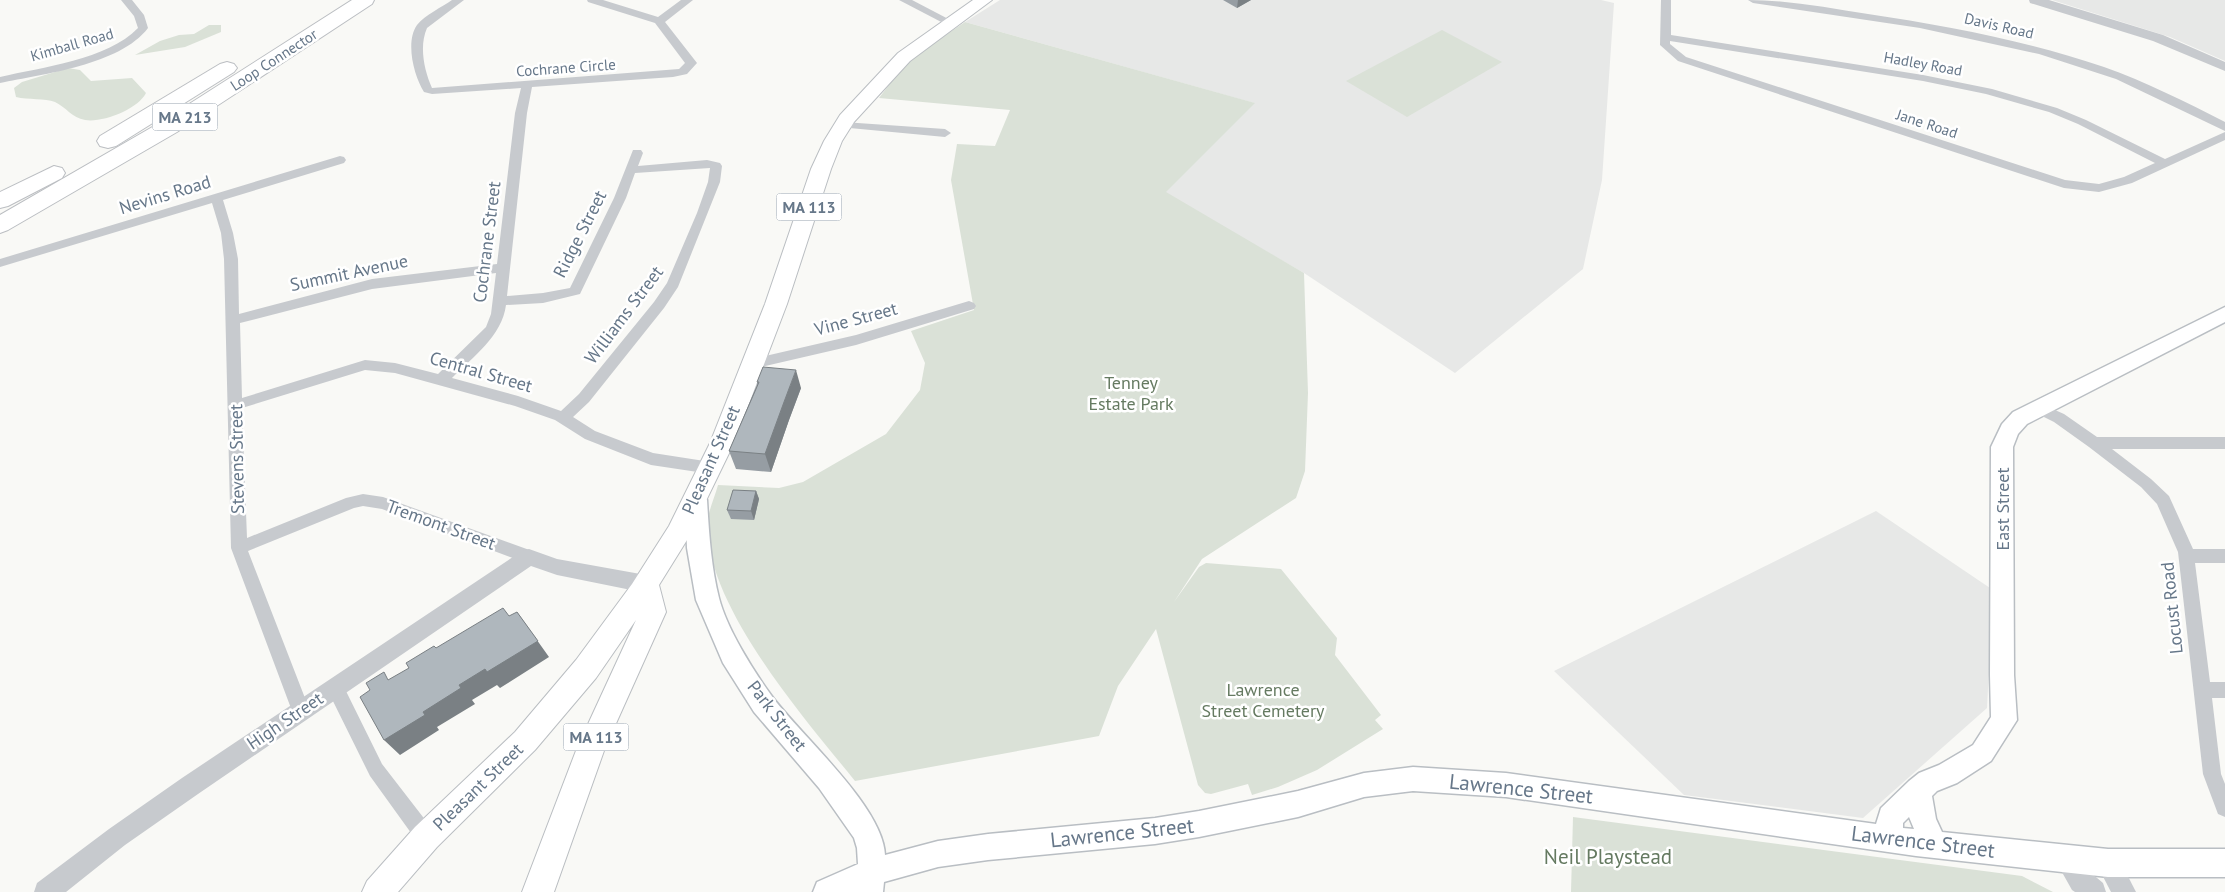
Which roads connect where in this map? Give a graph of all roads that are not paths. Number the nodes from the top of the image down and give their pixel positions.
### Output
1 (126, 0) edge
2 (334, 0) edge
3 (366, 0) edge
4 (459, 0) edge
5 (592, 0) edge
6 (688, 0) edge
7 (904, 0) edge
8 (984, 0) edge
9 (1666, 0) edge
10 (1753, 0) edge
11 (2035, 0) edge
12 (659, 21) junction
13 (951, 23) junction
14 (1665, 37) junction
15 (2225, 66) edge
16 (0, 80) edge
17 (527, 86) junction
18 (843, 125) junction
19 (2225, 127) edge
20 (945, 133) dead end
21 (2225, 136) edge
22 (637, 153) dead end
23 (340, 160) dead end
24 (2164, 163) junction
25 (632, 170) junction
26 (216, 197) junction
27 (0, 202) edge
28 (0, 225) edge
29 (0, 263) edge
30 (503, 268) junction
31 (500, 301) junction
32 (969, 306) dead end
33 (2225, 314) edge
34 (234, 320) junction
35 (752, 364) junction
36 (440, 381) junction
37 (236, 405) junction
38 (2039, 408) junction
39 (562, 418) junction
40 (2094, 443) junction
41 (2225, 443) edge
42 (711, 468) junction
43 (696, 500) junction
44 (240, 548) junction
45 (2186, 556) junction
46 (2225, 556) edge
47 (529, 557) junction
48 (646, 584) junction
49 (336, 687) junction
50 (2202, 690) junction
51 (2225, 690) edge
52 (301, 711) junction
53 (1918, 790) junction
54 (2225, 808) edge
55 (426, 837) junction
56 (1889, 839) junction
57 (1934, 845) junction
58 (2066, 858) junction
59 (2108, 863) junction
60 (2225, 863) edge
61 (870, 882) edge
62 (46, 892) edge
63 (378, 892) edge
64 (538, 892) edge
65 (827, 892) edge
66 (2094, 892) edge
67 (2124, 892) edge

1 - 16 street, Kimball Road
2 - 27 highway, Loop Connector / MA 213
3 - 28 highway, Loop Connector / MA 213
4 - 17 street, Cochrane Circle
5 - 12 street
6 - 12 street
7 - 13 street
8 - 13 main road, Pleasant Street / MA 113
9 - 14 street
10 - 19 street, Davis Road
11 - 15 street
12 - 17 street, Cochrane Circle
13 - 18 main road, Pleasant Street / MA 113
14 - 24 street, Hadley Road
14 - 24 street, Jane Road
17 - 30 street, Cochrane Street
18 - 20 street
18 - 35 main road, Pleasant Street / MA 113
21 - 24 street, Jane Road
22 - 25 street, Ridge Street
23 - 26 street, Nevins Road
25 - 31 street, Ridge Street
25 - 39 street, Williams Street
26 - 29 street, Nevins Road
26 - 34 street, Stevens Street
30 - 31 street, Cochrane Street
30 - 34 street, Summit Avenue
31 - 36 street, Cochrane Street
32 - 35 street, Vine Street
33 - 38 main road, East Street
34 - 37 street, Stevens Street
35 - 42 main road, Pleasant Street / MA 113
36 - 37 street, Central Street
36 - 39 street, Central Street
37 - 44 street, Stevens Street
38 - 40 street, Locust Road
38 - 53 main road, East Street
39 - 42 street, Central Street
40 - 41 street
40 - 45 street, Locust Road
42 - 43 main road, Pleasant Street / MA 113
43 - 48 main road, Pleasant Street / MA 113
43 - 61 main road, Park Street
44 - 47 street, Tremont Street
44 - 52 street, Stevens Street
45 - 46 street
45 - 50 street, Locust Road
47 - 48 street, Tremont Street
47 - 49 street, High Street
48 - 55 main road, Pleasant Street / MA 113
48 - 64 main road, MA 113
49 - 52 street, High Street
49 - 55 street
50 - 51 street
50 - 54 street, Locust Road
52 - 62 street, High Street
53 - 56 main road, East Street
53 - 57 main road
55 - 63 main road, Pleasant Street / MA 113
56 - 57 main road, Lawrence Street
56 - 61 main road, Lawrence Street
57 - 58 main road, Lawrence Street
58 - 59 main road, Lawrence Street
58 - 66 street
59 - 60 main road, Lawrence Street
59 - 67 street
61 - 65 main road, Lawrence Street

